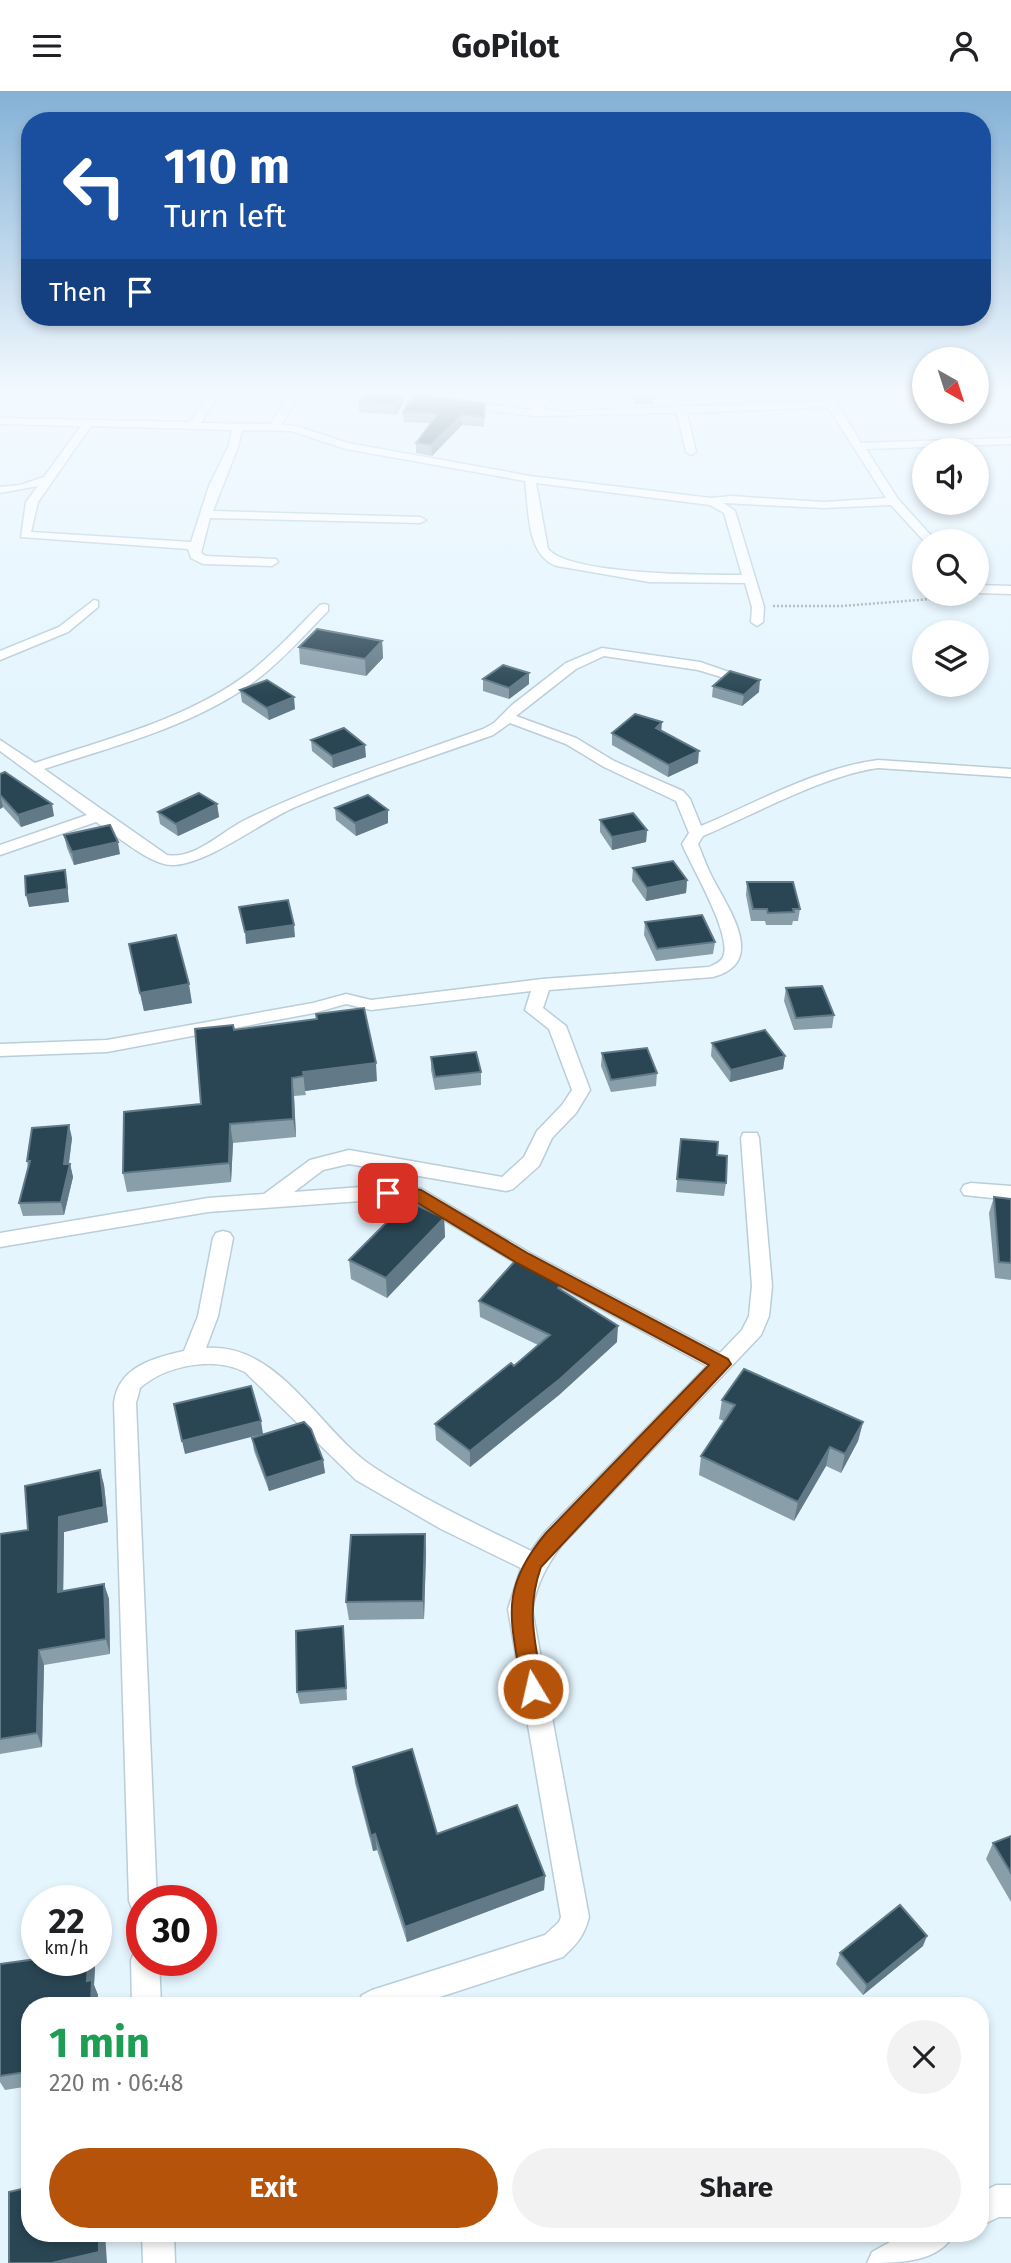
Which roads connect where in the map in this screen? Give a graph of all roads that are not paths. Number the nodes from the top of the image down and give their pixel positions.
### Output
1 (38, 492) edge
2 (214, 492) edge
3 (532, 492) edge
4 (636, 492) edge
5 (888, 492) edge
6 (894, 501) junction
7 (713, 502) junction
8 (205, 514) junction
9 (420, 520) dead end
10 (919, 529) edge
11 (197, 546) junction
12 (272, 562) dead end
13 (749, 579) junction
14 (989, 589) edge
15 (1011, 590) edge
16 (94, 604) dead end
17 (324, 608) dead end
18 (757, 622) dead end
19 (0, 656) edge
20 (758, 684) edge
21 (508, 718) junction
22 (0, 744) edge
23 (34, 768) junction
24 (1011, 773) edge
25 (98, 816) junction
26 (697, 833) junction
27 (0, 850) edge
28 (542, 985) junction
29 (0, 1050) edge
30 (750, 1138) dead end
31 (971, 1191) dead end
32 (1011, 1193) edge
33 (266, 1203) junction
34 (223, 1238) dead end
35 (0, 1240) edge
36 (192, 1357) junction
37 (722, 1364) junction
38 (533, 1563) junction
39 (142, 1885) edge
40 (146, 1976) edge
41 (147, 1997) edge
42 (397, 1997) edge
43 (1011, 2201) edge
44 (989, 2205) edge
45 (158, 2242) edge
46 (921, 2242) edge
47 (159, 2263) edge
48 (883, 2263) edge

1 - 11 street
2 - 8 street
3 - 13 street
4 - 7 street
5 - 6 street
6 - 7 street
6 - 10 street
7 - 13 street
8 - 9 street
8 - 11 street
11 - 12 street
13 - 18 street
14 - 15 street
16 - 19 street
17 - 23 street
20 - 21 street
21 - 25 street
21 - 26 street
22 - 23 street
23 - 25 street
24 - 26 street
25 - 27 street
26 - 28 street
28 - 29 street
28 - 33 street
30 - 37 street
31 - 32 street
33 - 35 street
33 - 37 street
34 - 36 street
36 - 38 street
36 - 39 street
37 - 38 street
38 - 42 street
40 - 41 street
43 - 44 street
45 - 47 street
46 - 48 street

